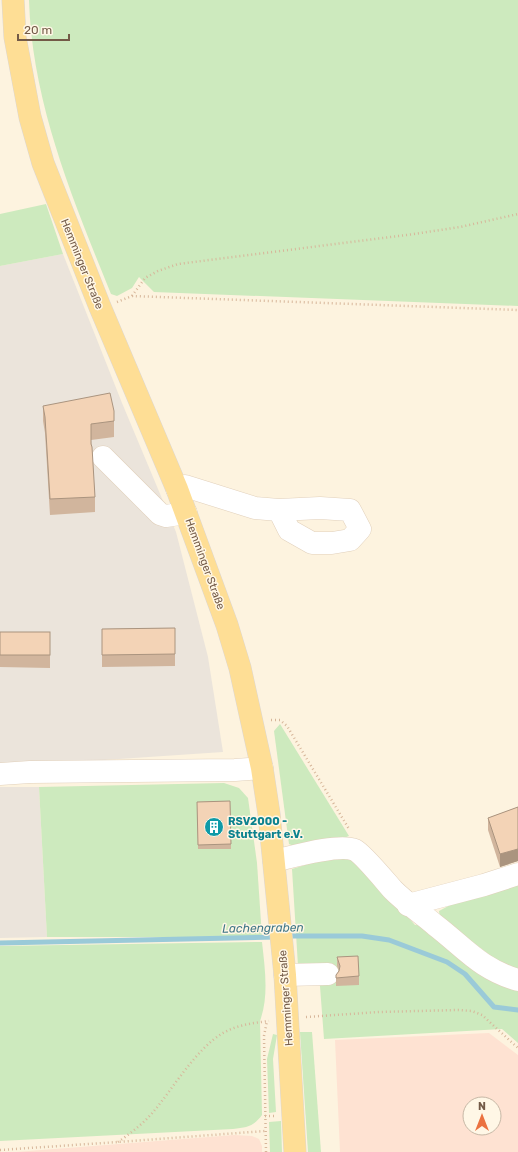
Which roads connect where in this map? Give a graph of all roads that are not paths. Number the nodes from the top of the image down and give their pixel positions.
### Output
1 (13, 0) edge
2 (103, 457) dead end
3 (177, 489) junction
4 (279, 510) dead end
5 (186, 513) junction
6 (262, 768) junction
7 (0, 774) edge
8 (274, 861) junction
9 (518, 874) edge
10 (408, 905) junction
11 (284, 967) junction
12 (328, 974) dead end
13 (518, 980) edge
14 (295, 1152) edge

1 - 3 main road, Hemminger Straße
2 - 5 street
3 - 4 street
3 - 5 main road, Hemminger Straße
5 - 6 main road, Hemminger Straße
6 - 7 street
6 - 8 main road, Hemminger Straße
8 - 10 street
8 - 11 main road, Hemminger Straße
9 - 10 street
10 - 13 street
11 - 12 street
11 - 14 main road, Hemminger Straße

